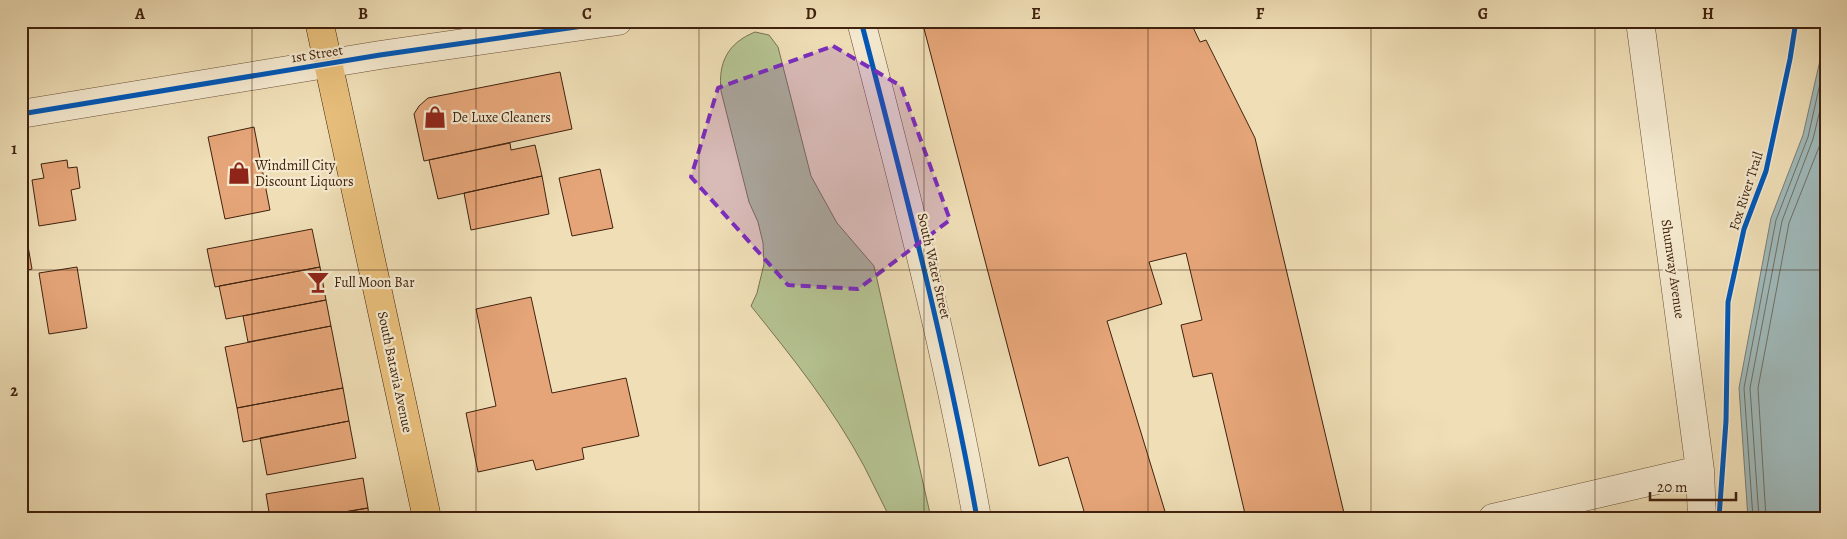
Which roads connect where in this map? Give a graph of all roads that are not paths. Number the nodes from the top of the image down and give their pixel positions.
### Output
1 (319, 21) edge
2 (618, 21) edge
3 (862, 21) edge
4 (1640, 21) edge
5 (328, 64) junction
6 (21, 114) edge
7 (1700, 470) junction
8 (427, 518) edge
9 (978, 518) edge
10 (1493, 518) edge
11 (1702, 518) edge

1 - 5 main road, South Batavia Avenue
2 - 5 street, 1st Street
3 - 9 street, South Water Street
4 - 7 street, Shumway Avenue
5 - 6 street, 1st Street
5 - 8 main road, South Batavia Avenue
7 - 10 street
7 - 11 street, Shumway Avenue

